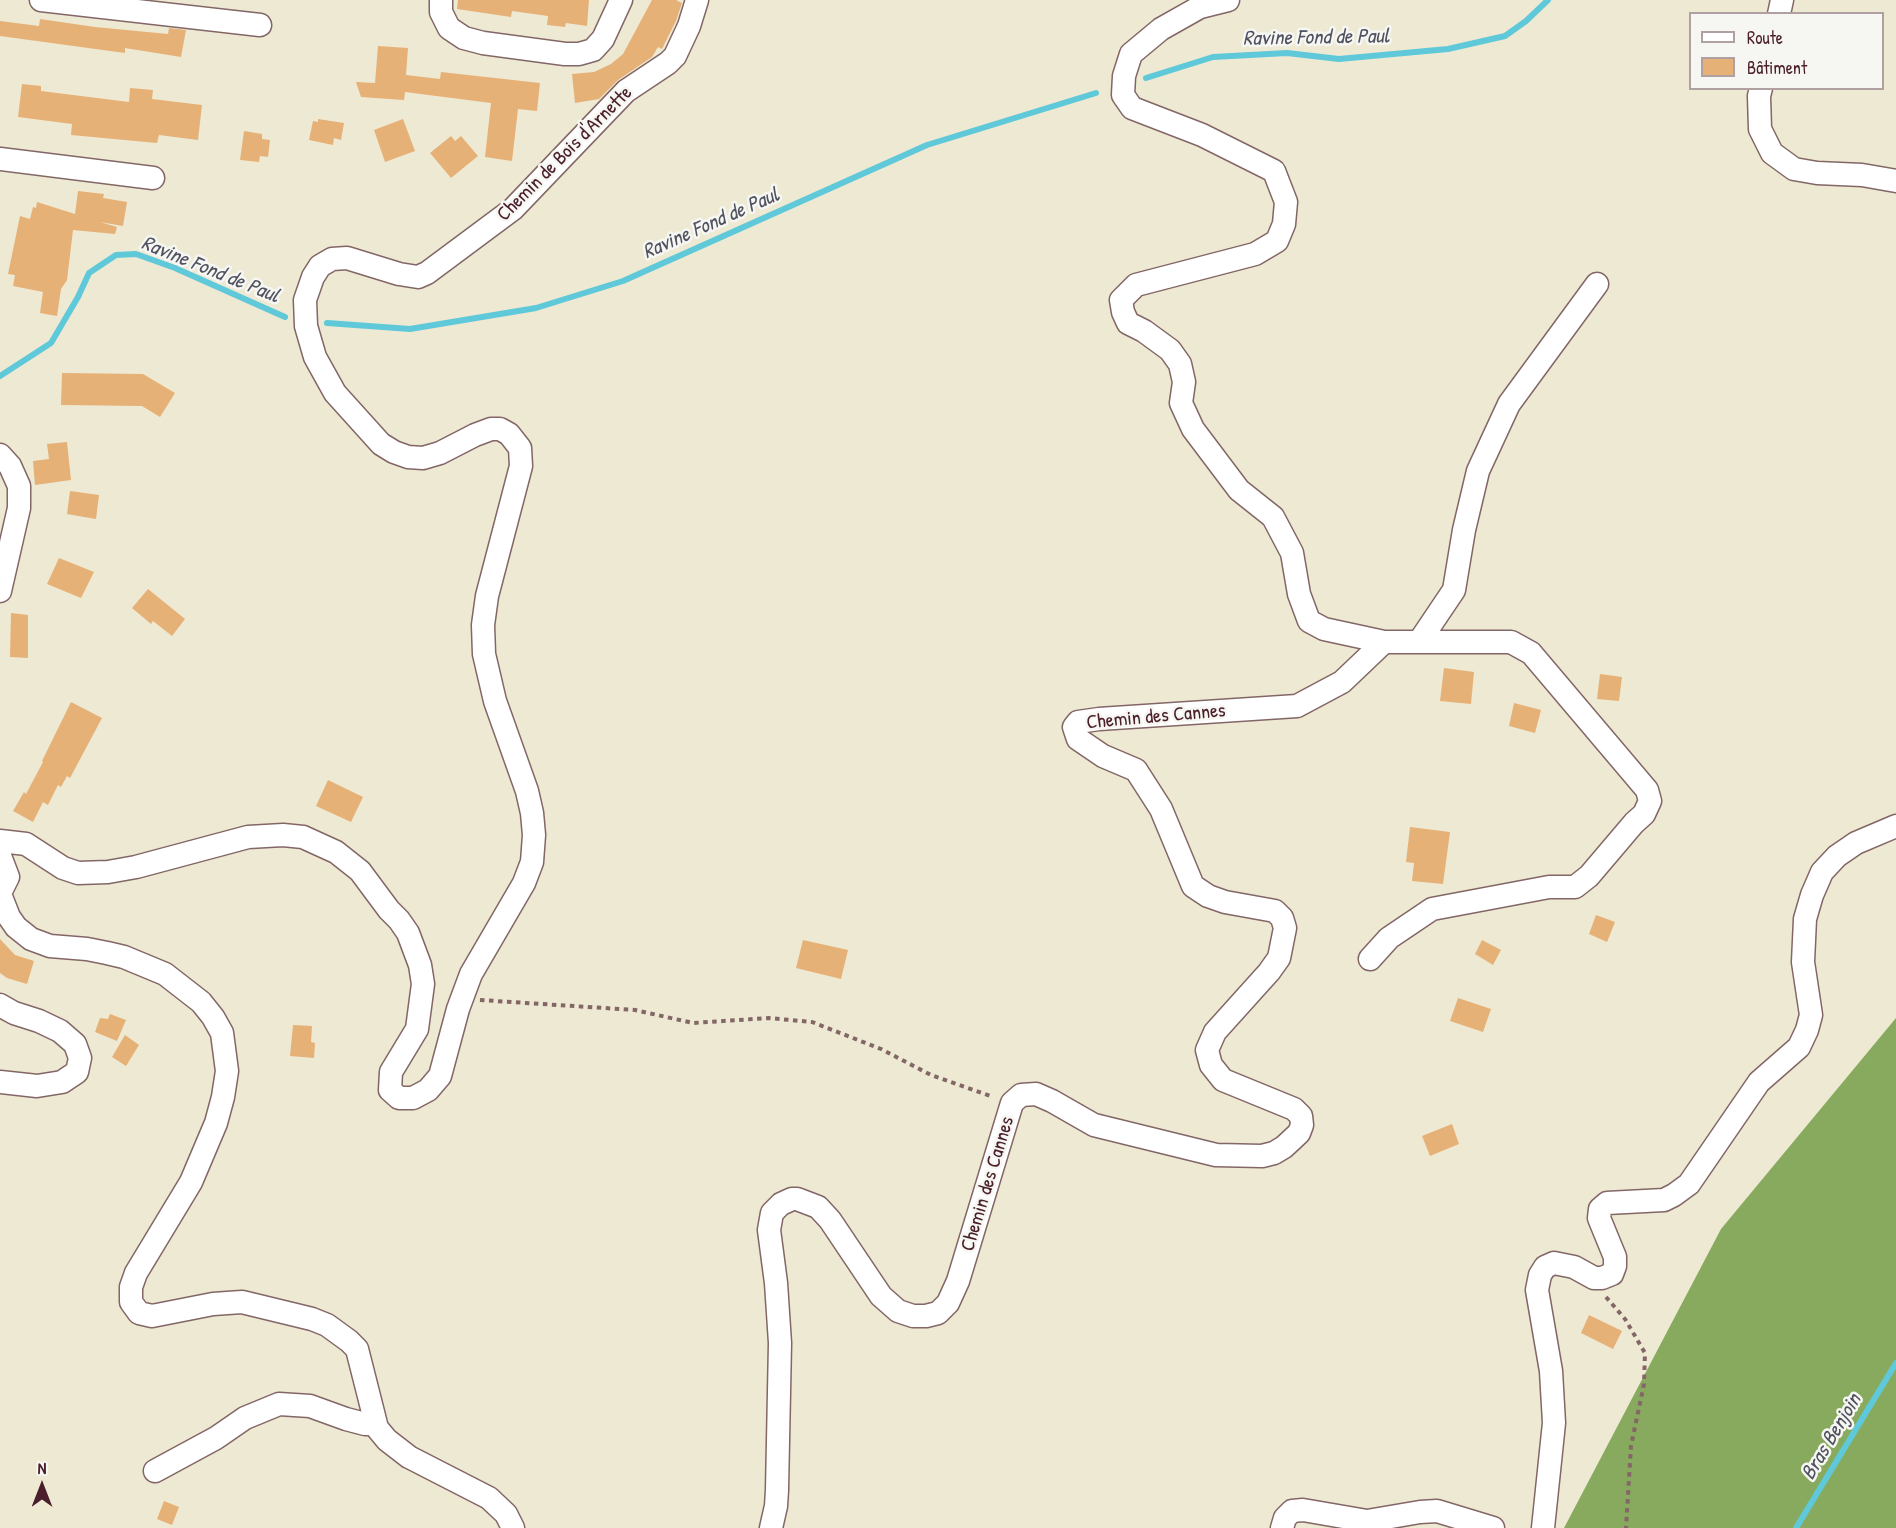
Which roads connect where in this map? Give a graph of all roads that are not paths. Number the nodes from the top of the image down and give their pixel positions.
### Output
1 (41, 0) edge
2 (441, 0) edge
3 (621, 0) edge
4 (697, 0) edge
5 (1228, 0) edge
6 (260, 25) dead end
7 (1760, 90) edge
8 (0, 159) edge
9 (153, 178) dead end
10 (1896, 181) edge
11 (1597, 284) dead end
12 (0, 455) edge
13 (0, 591) edge
14 (1384, 642) junction
15 (1419, 642) junction
16 (1896, 826) edge
17 (0, 841) edge
18 (0, 856) edge
19 (0, 893) edge
20 (1370, 959) dead end
21 (0, 1005) edge
22 (0, 1082) edge
23 (375, 1424) junction
24 (155, 1472) dead end
25 (513, 1528) edge
26 (771, 1528) edge
27 (1282, 1528) edge
28 (1493, 1528) edge
29 (1543, 1528) edge

1 - 6 street
2 - 3 street
4 - 17 street, Chemin de Bois d'Arnette
5 - 14 street
7 - 10 street
8 - 9 street
11 - 15 street
12 - 13 street
14 - 15 street
14 - 26 street, Chemin des Cannes
15 - 20 street
16 - 29 street
18 - 19 street
19 - 23 street
21 - 22 street
23 - 24 street
23 - 25 street
27 - 28 street

